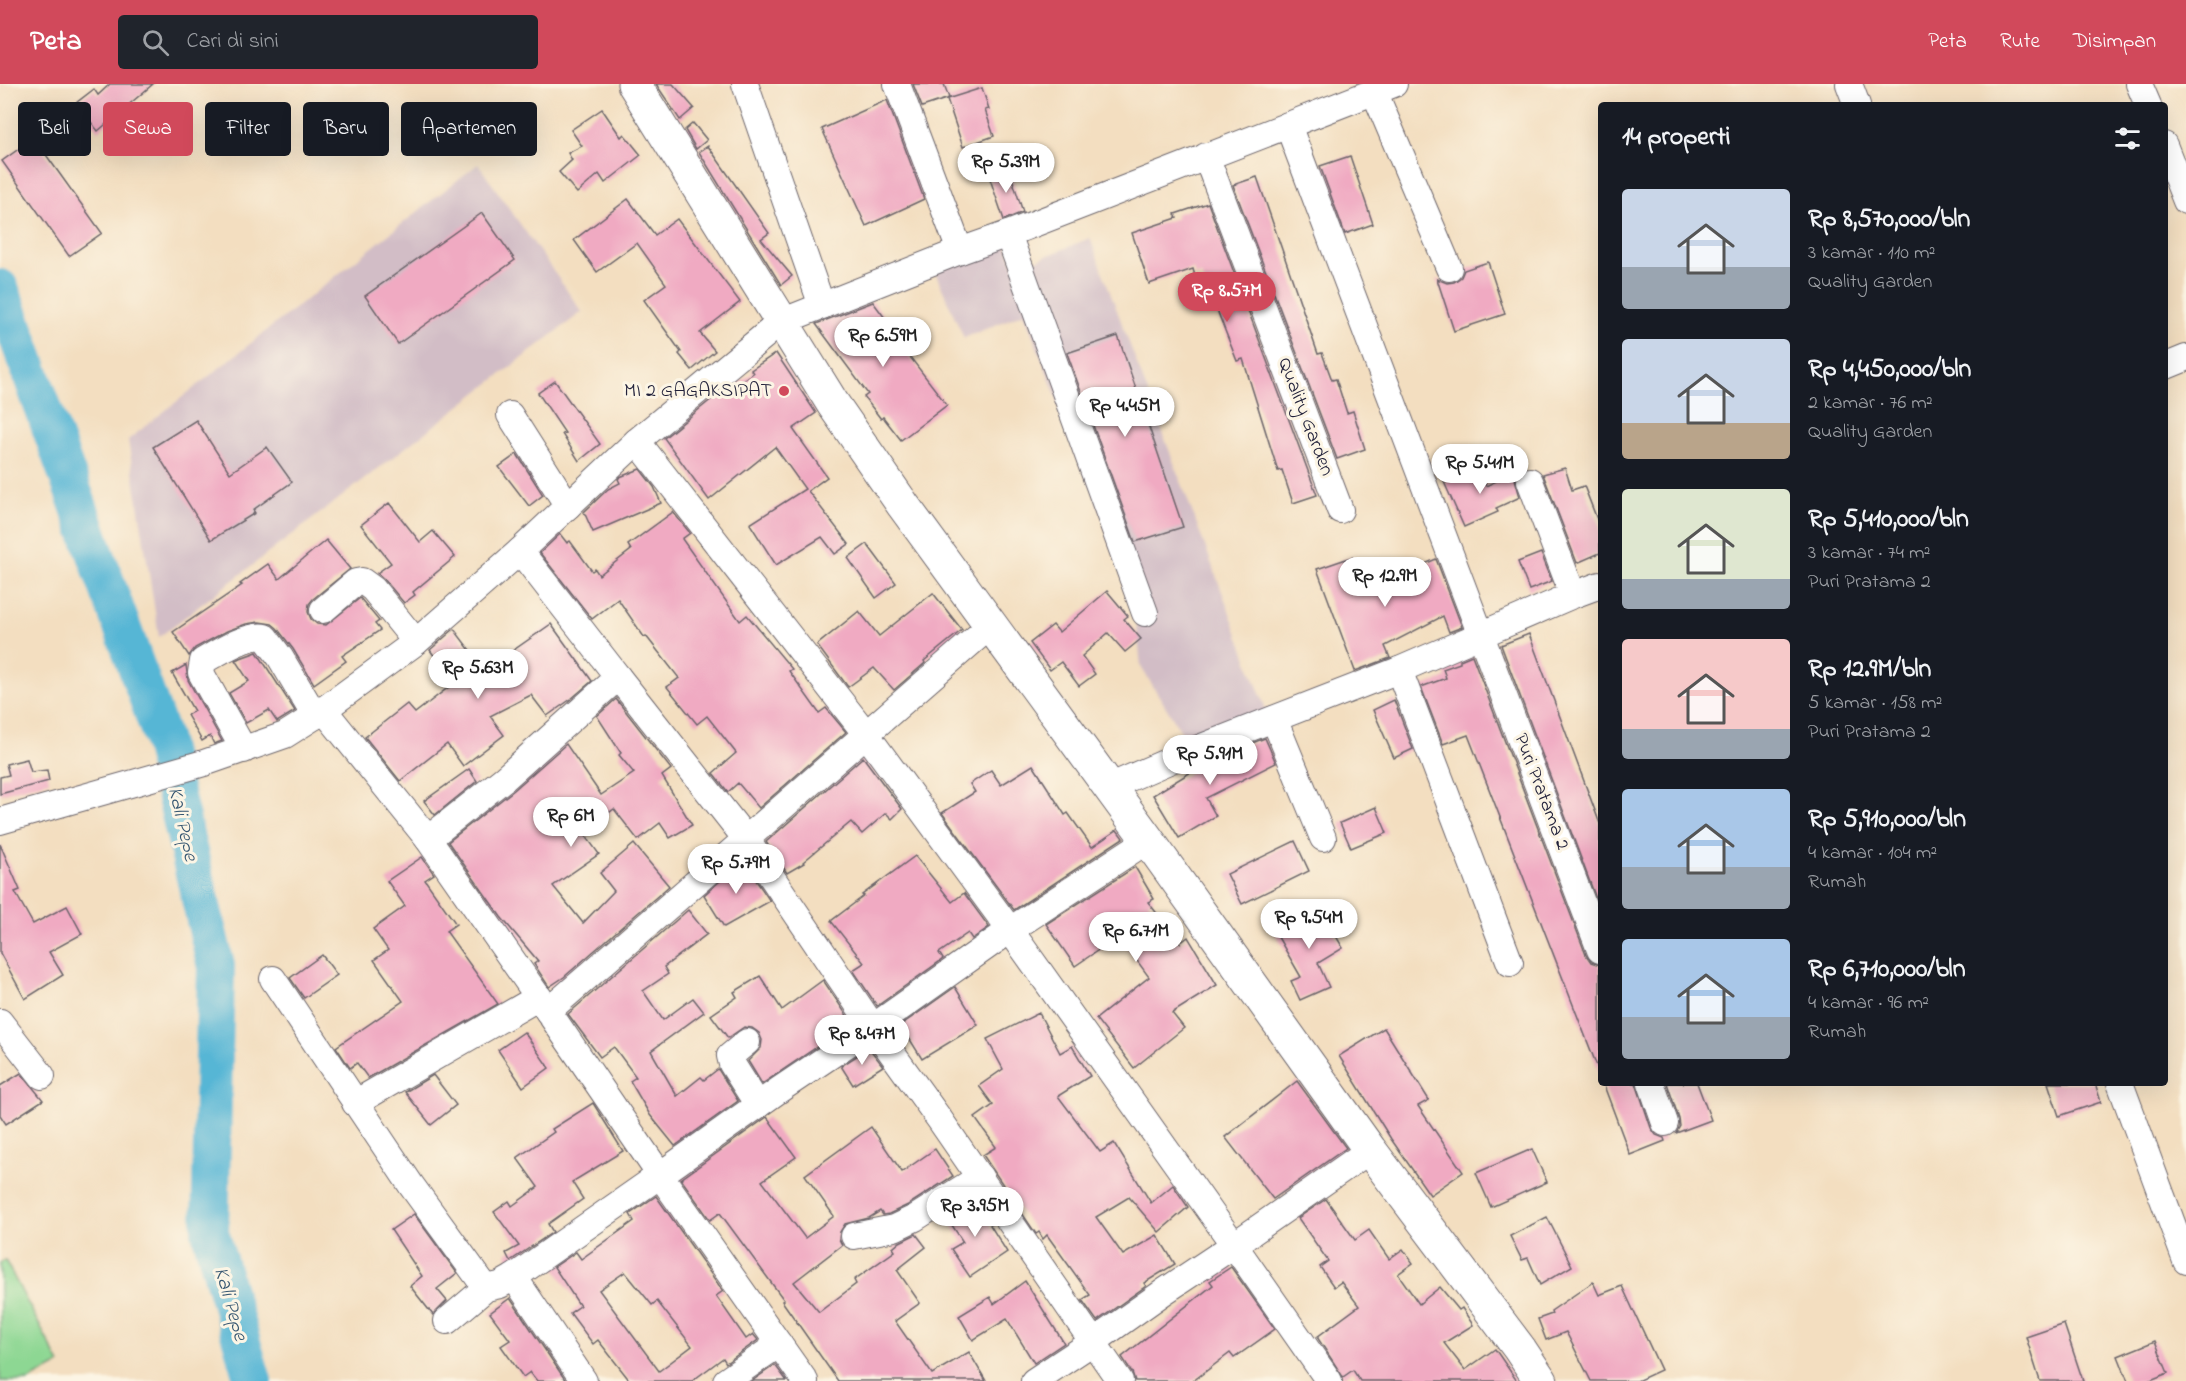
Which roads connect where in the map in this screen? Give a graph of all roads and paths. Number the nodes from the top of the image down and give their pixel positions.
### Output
1 (634, 84) edge
2 (745, 84) edge
3 (897, 84) edge
4 (1849, 84) edge
5 (2139, 84) edge
6 (1384, 88) edge
7 (1856, 102) edge
8 (2147, 102) edge
9 (1288, 125) junction
10 (2168, 155) edge
11 (1206, 156) junction
12 (2186, 201) edge
13 (1008, 234) junction
14 (960, 251) junction
15 (1449, 268) dead end
16 (822, 306) junction
17 (781, 322) junction
18 (2186, 358) edge
19 (2168, 365) edge
20 (510, 415) dead end
21 (638, 441) junction
22 (1530, 481) dead end
23 (568, 506) junction
24 (1340, 510) dead end
25 (520, 551) junction
26 (1598, 586) edge
27 (1573, 595) junction
28 (323, 610) dead end
29 (1145, 613) dead end
30 (991, 625) junction
31 (1481, 634) junction
32 (416, 642) junction
33 (1399, 670) junction
34 (618, 677) junction
35 (319, 713) junction
36 (1274, 718) junction
37 (866, 734) junction
38 (244, 750) junction
39 (1109, 787) junction
40 (0, 821) edge
41 (1323, 838) dead end
42 (428, 839) junction
43 (746, 839) junction
44 (1148, 840) junction
45 (1010, 930) junction
46 (1598, 945) edge
47 (1510, 963) dead end
48 (273, 979) dead end
49 (543, 1004) junction
50 (0, 1022) edge
51 (873, 1027) junction
52 (747, 1042) dead end
53 (42, 1076) dead end
54 (1651, 1086) edge
55 (2121, 1086) edge
56 (356, 1103) junction
57 (758, 1105) junction
58 (1665, 1122) dead end
59 (1370, 1150) junction
60 (660, 1175) junction
61 (980, 1177) junction
62 (854, 1236) dead end
63 (1234, 1245) junction
64 (2186, 1262) edge
65 (514, 1277) junction
66 (486, 1288) junction
67 (447, 1321) dead end
68 (1093, 1342) junction
69 (779, 1344) junction
70 (584, 1381) edge
71 (726, 1381) edge
72 (805, 1381) edge
73 (1034, 1381) edge
74 (1120, 1381) edge
75 (1329, 1381) edge
76 (1541, 1381) edge

1 - 17 main road
2 - 16 street
3 - 14 street
4 - 7 street
5 - 8 street
6 - 9 street
6 - 15 street
9 - 11 street
9 - 31 street, Puri Pratama 2
10 - 12 street
11 - 13 street
11 - 24 street, Quality Garden
13 - 14 street
13 - 29 street
14 - 16 street
16 - 17 street
17 - 21 street
17 - 30 main road
18 - 19 street
20 - 23 street
21 - 23 street
21 - 37 street
22 - 27 street
23 - 25 street
25 - 32 street
25 - 34 street
26 - 27 street
27 - 31 street
28 - 32 street
30 - 37 street
30 - 39 main road
31 - 33 street
31 - 46 street, Puri Pratama 2
32 - 35 street
33 - 36 street
33 - 47 street
34 - 42 street
34 - 43 street
35 - 38 street
35 - 38 street
35 - 42 street
36 - 39 street
36 - 41 street
37 - 43 street
37 - 45 street
38 - 40 street
39 - 44 main road
42 - 49 street
43 - 49 street
43 - 51 street
44 - 45 street
44 - 59 main road
45 - 51 street
45 - 63 street
48 - 56 street
49 - 56 street
49 - 60 street
50 - 53 street
51 - 57 street
51 - 61 street
52 - 57 street
54 - 58 street
55 - 64 street
56 - 66 street
57 - 60 street
59 - 63 street
59 - 76 main road
60 - 65 street
60 - 69 street
61 - 62 street
61 - 68 street
63 - 68 street
63 - 75 street
65 - 66 street
65 - 70 street
66 - 67 street
68 - 73 street
68 - 74 street
69 - 71 street
69 - 72 street

